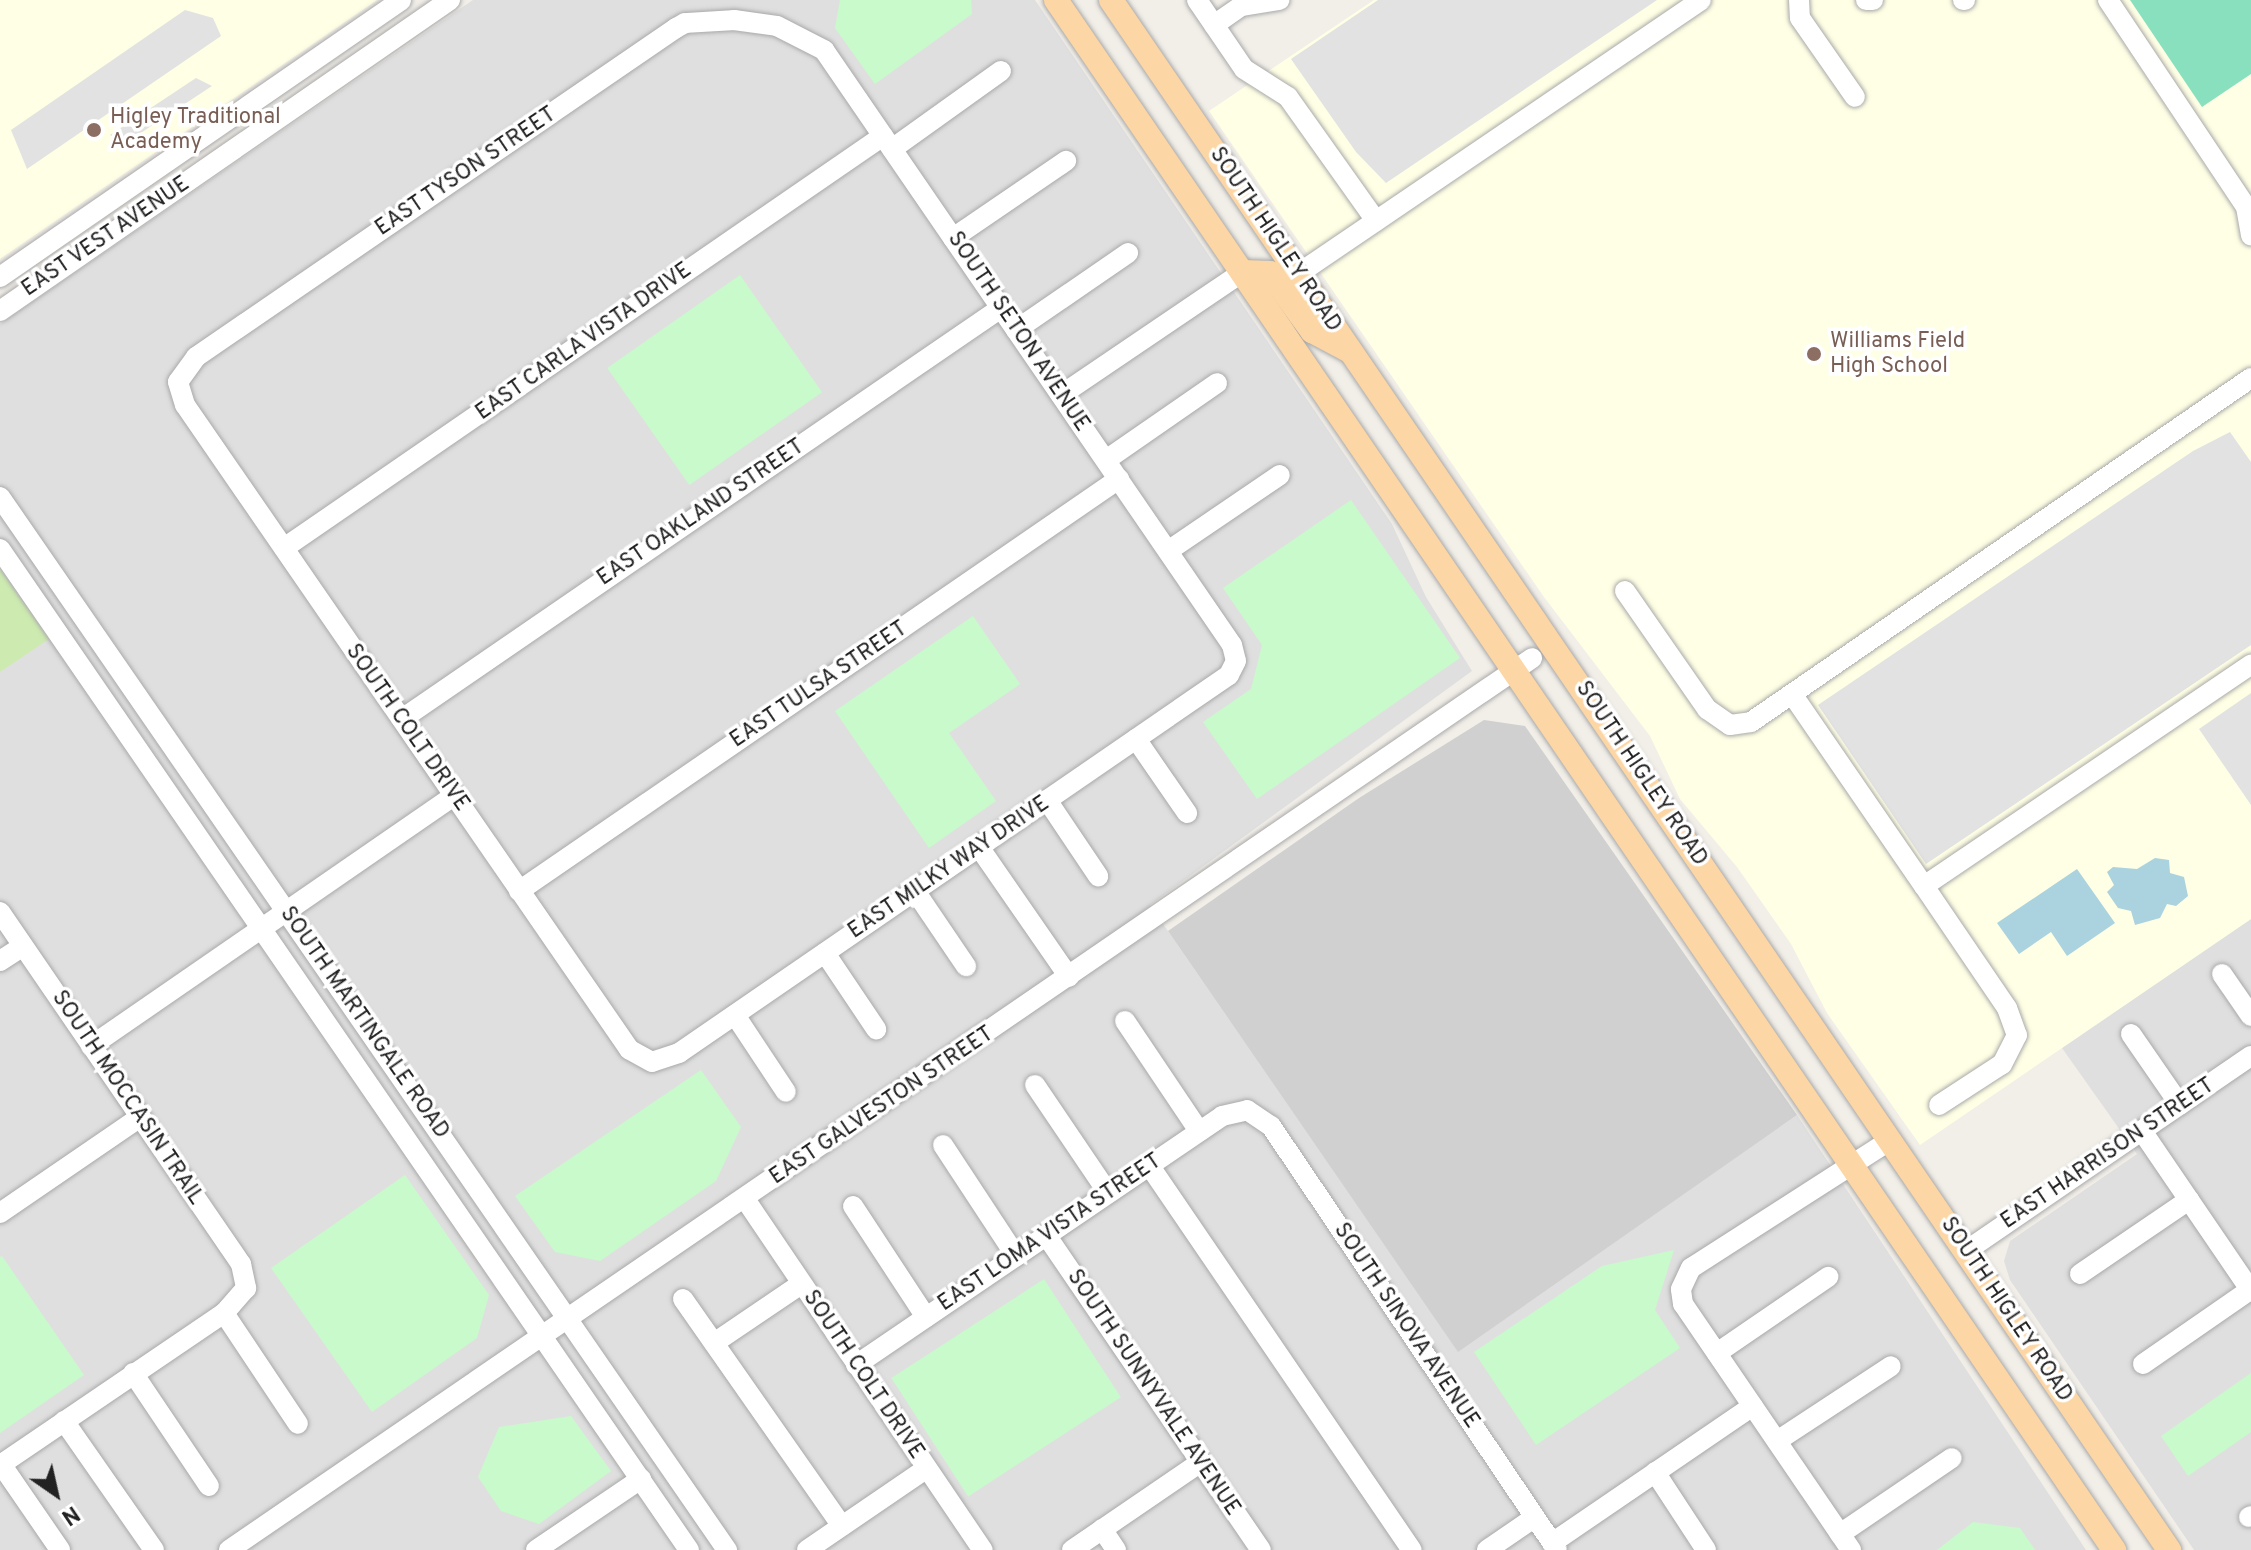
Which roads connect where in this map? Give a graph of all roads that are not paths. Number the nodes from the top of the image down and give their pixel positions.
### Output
1 (401, 0) edge
2 (450, 0) edge
3 (1056, 0) edge
4 (1111, 0) edge
5 (1197, 0) edge
6 (1280, 0) edge
7 (1701, 0) edge
8 (1799, 0) edge
9 (1866, 0) edge
10 (1873, 0) edge
11 (2108, 0) edge
12 (1214, 25) junction
13 (777, 26) joint
14 (1001, 71) dead end
15 (271, 89) junction
16 (1855, 97) dead end
17 (286, 114) junction
18 (888, 142) junction
19 (1066, 161) dead end
20 (126, 189) junction
21 (2248, 207) edge
22 (143, 212) junction
23 (1376, 221) junction
24 (2251, 236) edge
25 (953, 238) junction
26 (1128, 253) dead end
27 (1243, 272) junction
28 (1298, 274) junction
29 (0, 277) edge
30 (1001, 308) junction
31 (0, 311) edge
32 (1016, 330) junction
33 (1352, 352) junction
34 (178, 382) joint
35 (1217, 383) dead end
36 (2248, 389) edge
37 (1061, 395) junction
38 (1106, 460) junction
39 (1280, 475) dead end
40 (1119, 479) junction
41 (0, 497) edge
42 (284, 548) junction
43 (0, 549) edge
44 (1168, 551) junction
45 (1625, 591) dead end
46 (1236, 661) joint
47 (1522, 664) junction
48 (2251, 665) edge
49 (1792, 694) junction
50 (402, 719) junction
51 (1136, 739) junction
52 (454, 796) junction
53 (1047, 800) junction
54 (1187, 813) dead end
55 (979, 847) junction
56 (1098, 876) dead end
57 (1924, 886) junction
58 (519, 891) junction
59 (915, 891) junction
60 (0, 912) edge
61 (287, 912) junction
62 (261, 929) junction
63 (23, 946) junction
64 (825, 953) junction
65 (0, 961) edge
66 (966, 966) dead end
67 (2222, 974) dead end
68 (1069, 977) junction
69 (735, 1015) junction
70 (2251, 1016) edge
71 (1125, 1021) dead end
72 (876, 1029) dead end
73 (2131, 1034) dead end
74 (91, 1046) junction
75 (2251, 1056) edge
76 (652, 1062) joint
77 (1035, 1085) dead end
78 (786, 1092) dead end
79 (1939, 1105) dead end
80 (2180, 1105) junction
81 (1247, 1110) joint
82 (140, 1117) junction
83 (1199, 1131) junction
84 (2142, 1131) junction
85 (1890, 1140) junction
86 (943, 1145) dead end
87 (1850, 1162) junction
88 (1149, 1165) junction
89 (1108, 1193) junction
90 (745, 1199) junction
91 (2189, 1200) junction
92 (853, 1206) dead end
93 (0, 1213) edge
94 (1046, 1235) junction
95 (1966, 1251) junction
96 (1016, 1256) junction
97 (2080, 1274) dead end
98 (1828, 1277) dead end
99 (801, 1284) junction
100 (2250, 1290) edge
101 (683, 1299) dead end
102 (224, 1313) junction
103 (926, 1317) junction
104 (569, 1320) junction
105 (543, 1339) junction
106 (714, 1343) junction
107 (1717, 1353) junction
108 (2143, 1364) dead end
109 (856, 1365) junction
110 (1891, 1366) dead end
111 (133, 1373) junction
112 (1753, 1406) junction
113 (64, 1421) junction
114 (298, 1424) dead end
115 (1777, 1441) junction
116 (1952, 1458) dead end
117 (1201, 1462) junction
118 (0, 1464) edge
119 (927, 1468) junction
120 (1655, 1472) junction
121 (641, 1479) junction
122 (209, 1486) dead end
123 (1535, 1517) junction
124 (842, 1526) junction
125 (1102, 1529) junction
126 (1846, 1542) edge
127 (1555, 1546) edge
128 (60, 1550) edge
129 (154, 1550) edge
130 (229, 1550) edge
131 (536, 1550) edge
132 (689, 1550) edge
133 (727, 1550) edge
134 (807, 1550) edge
135 (983, 1550) edge
136 (1072, 1550) edge
137 (1116, 1550) edge
138 (1261, 1550) edge
139 (1412, 1550) edge
140 (1487, 1550) edge
141 (1706, 1550) edge
142 (2114, 1550) edge
143 (2169, 1550) edge

1 - 15 street, EAST VEST AVENUE
2 - 17 street, EAST VEST AVENUE
3 - 27 main road, SOUTH HIGLEY ROAD
4 - 28 main road, SOUTH HIGLEY ROAD
5 - 12 street
6 - 12 street
7 - 23 street
8 - 16 street
9 - 10 street
11 - 21 street
12 - 23 street
13 - 18 street, SOUTH SETON AVENUE
13 - 34 street, EAST TYSON STREET
14 - 18 street, EAST CARLA VISTA DRIVE
15 - 17 street
15 - 20 street, EAST VEST AVENUE
17 - 22 street, EAST VEST AVENUE
18 - 25 street, SOUTH SETON AVENUE
18 - 42 street, EAST CARLA VISTA DRIVE
19 - 25 street
20 - 22 street
20 - 29 street, EAST VEST AVENUE
21 - 24 street
22 - 31 street, EAST VEST AVENUE
23 - 28 street
25 - 30 street, SOUTH SETON AVENUE
26 - 32 street
27 - 33 main road
27 - 37 street
27 - 47 main road, SOUTH HIGLEY ROAD
28 - 33 main road, SOUTH HIGLEY ROAD
30 - 32 street, SOUTH SETON AVENUE
30 - 50 street, EAST OAKLAND STREET
32 - 37 street, SOUTH SETON AVENUE
33 - 85 main road, SOUTH HIGLEY ROAD
34 - 42 street, SOUTH COLT DRIVE
35 - 38 street
36 - 49 street
37 - 38 street, SOUTH SETON AVENUE
38 - 40 street, SOUTH SETON AVENUE
39 - 44 street
40 - 44 street, SOUTH SETON AVENUE
40 - 58 street, EAST TULSA STREET
41 - 61 street, SOUTH MARTINGALE ROAD
42 - 50 street, SOUTH COLT DRIVE
43 - 62 street, SOUTH MARTINGALE ROAD
44 - 46 street, SOUTH SETON AVENUE
45 - 49 street
46 - 51 street, EAST MILKY WAY DRIVE
47 - 68 street, EAST GALVESTON STREET
47 - 87 main road, SOUTH HIGLEY ROAD
48 - 57 street
49 - 57 street
50 - 52 street, SOUTH COLT DRIVE
51 - 53 street, EAST MILKY WAY DRIVE
51 - 54 street
52 - 58 street, SOUTH COLT DRIVE
52 - 61 street
53 - 55 street, EAST MILKY WAY DRIVE
53 - 56 street
55 - 59 street, EAST MILKY WAY DRIVE
55 - 68 street
57 - 79 street
58 - 76 street, SOUTH COLT DRIVE
59 - 64 street, EAST MILKY WAY DRIVE
59 - 66 street
60 - 63 street, SOUTH MOCCASIN TRAIL
61 - 62 street
61 - 104 street, SOUTH MARTINGALE ROAD
62 - 74 street
62 - 105 street, SOUTH MARTINGALE ROAD
63 - 65 street
63 - 74 street, SOUTH MOCCASIN TRAIL
64 - 69 street, EAST MILKY WAY DRIVE
64 - 72 street
67 - 70 street
68 - 90 street, EAST GALVESTON STREET
69 - 76 street, EAST MILKY WAY DRIVE
69 - 78 street
71 - 83 street
73 - 80 street
74 - 82 street, SOUTH MOCCASIN TRAIL
75 - 80 street, EAST HARRISON STREET
77 - 89 street
80 - 84 street, EAST HARRISON STREET
81 - 83 street, EAST LOMA VISTA STREET
81 - 123 street, SOUTH SINOVA AVENUE
82 - 93 street
82 - 102 street, SOUTH MOCCASIN TRAIL
83 - 88 street, EAST LOMA VISTA STREET
84 - 91 street
84 - 95 street, EAST HARRISON STREET
85 - 87 street
85 - 95 main road, SOUTH HIGLEY ROAD
86 - 96 street
87 - 107 street
87 - 142 main road, SOUTH HIGLEY ROAD
88 - 89 street, EAST LOMA VISTA STREET
88 - 139 street
89 - 94 street, EAST LOMA VISTA STREET
90 - 99 street, SOUTH COLT DRIVE
90 - 104 street, EAST GALVESTON STREET
91 - 97 street
91 - 100 street
92 - 103 street
94 - 96 street, EAST LOMA VISTA STREET
94 - 117 street, SOUTH SUNNYVALE AVENUE
95 - 143 main road, SOUTH HIGLEY ROAD
96 - 103 street, EAST LOMA VISTA STREET
98 - 107 street
99 - 106 street
99 - 109 street, SOUTH COLT DRIVE
100 - 108 street
101 - 106 street
102 - 111 street
102 - 114 street
103 - 109 street, EAST LOMA VISTA STREET
104 - 105 street, EAST GALVESTON STREET
104 - 133 street, SOUTH MARTINGALE ROAD
105 - 121 street, SOUTH MARTINGALE ROAD
105 - 130 street, EAST GALVESTON STREET
106 - 124 street
107 - 112 street
109 - 119 street, SOUTH COLT DRIVE
110 - 115 street
111 - 113 street
111 - 122 street
112 - 115 street
112 - 120 street
113 - 118 street
113 - 129 street
115 - 126 street
116 - 126 street
117 - 125 street
117 - 138 street, SOUTH SUNNYVALE AVENUE
118 - 128 street
119 - 124 street
119 - 135 street, SOUTH COLT DRIVE
120 - 127 street
120 - 141 street
121 - 131 street
121 - 132 street, SOUTH MARTINGALE ROAD
123 - 127 street, SOUTH SINOVA AVENUE
123 - 140 street
124 - 134 street
125 - 136 street
125 - 137 street

